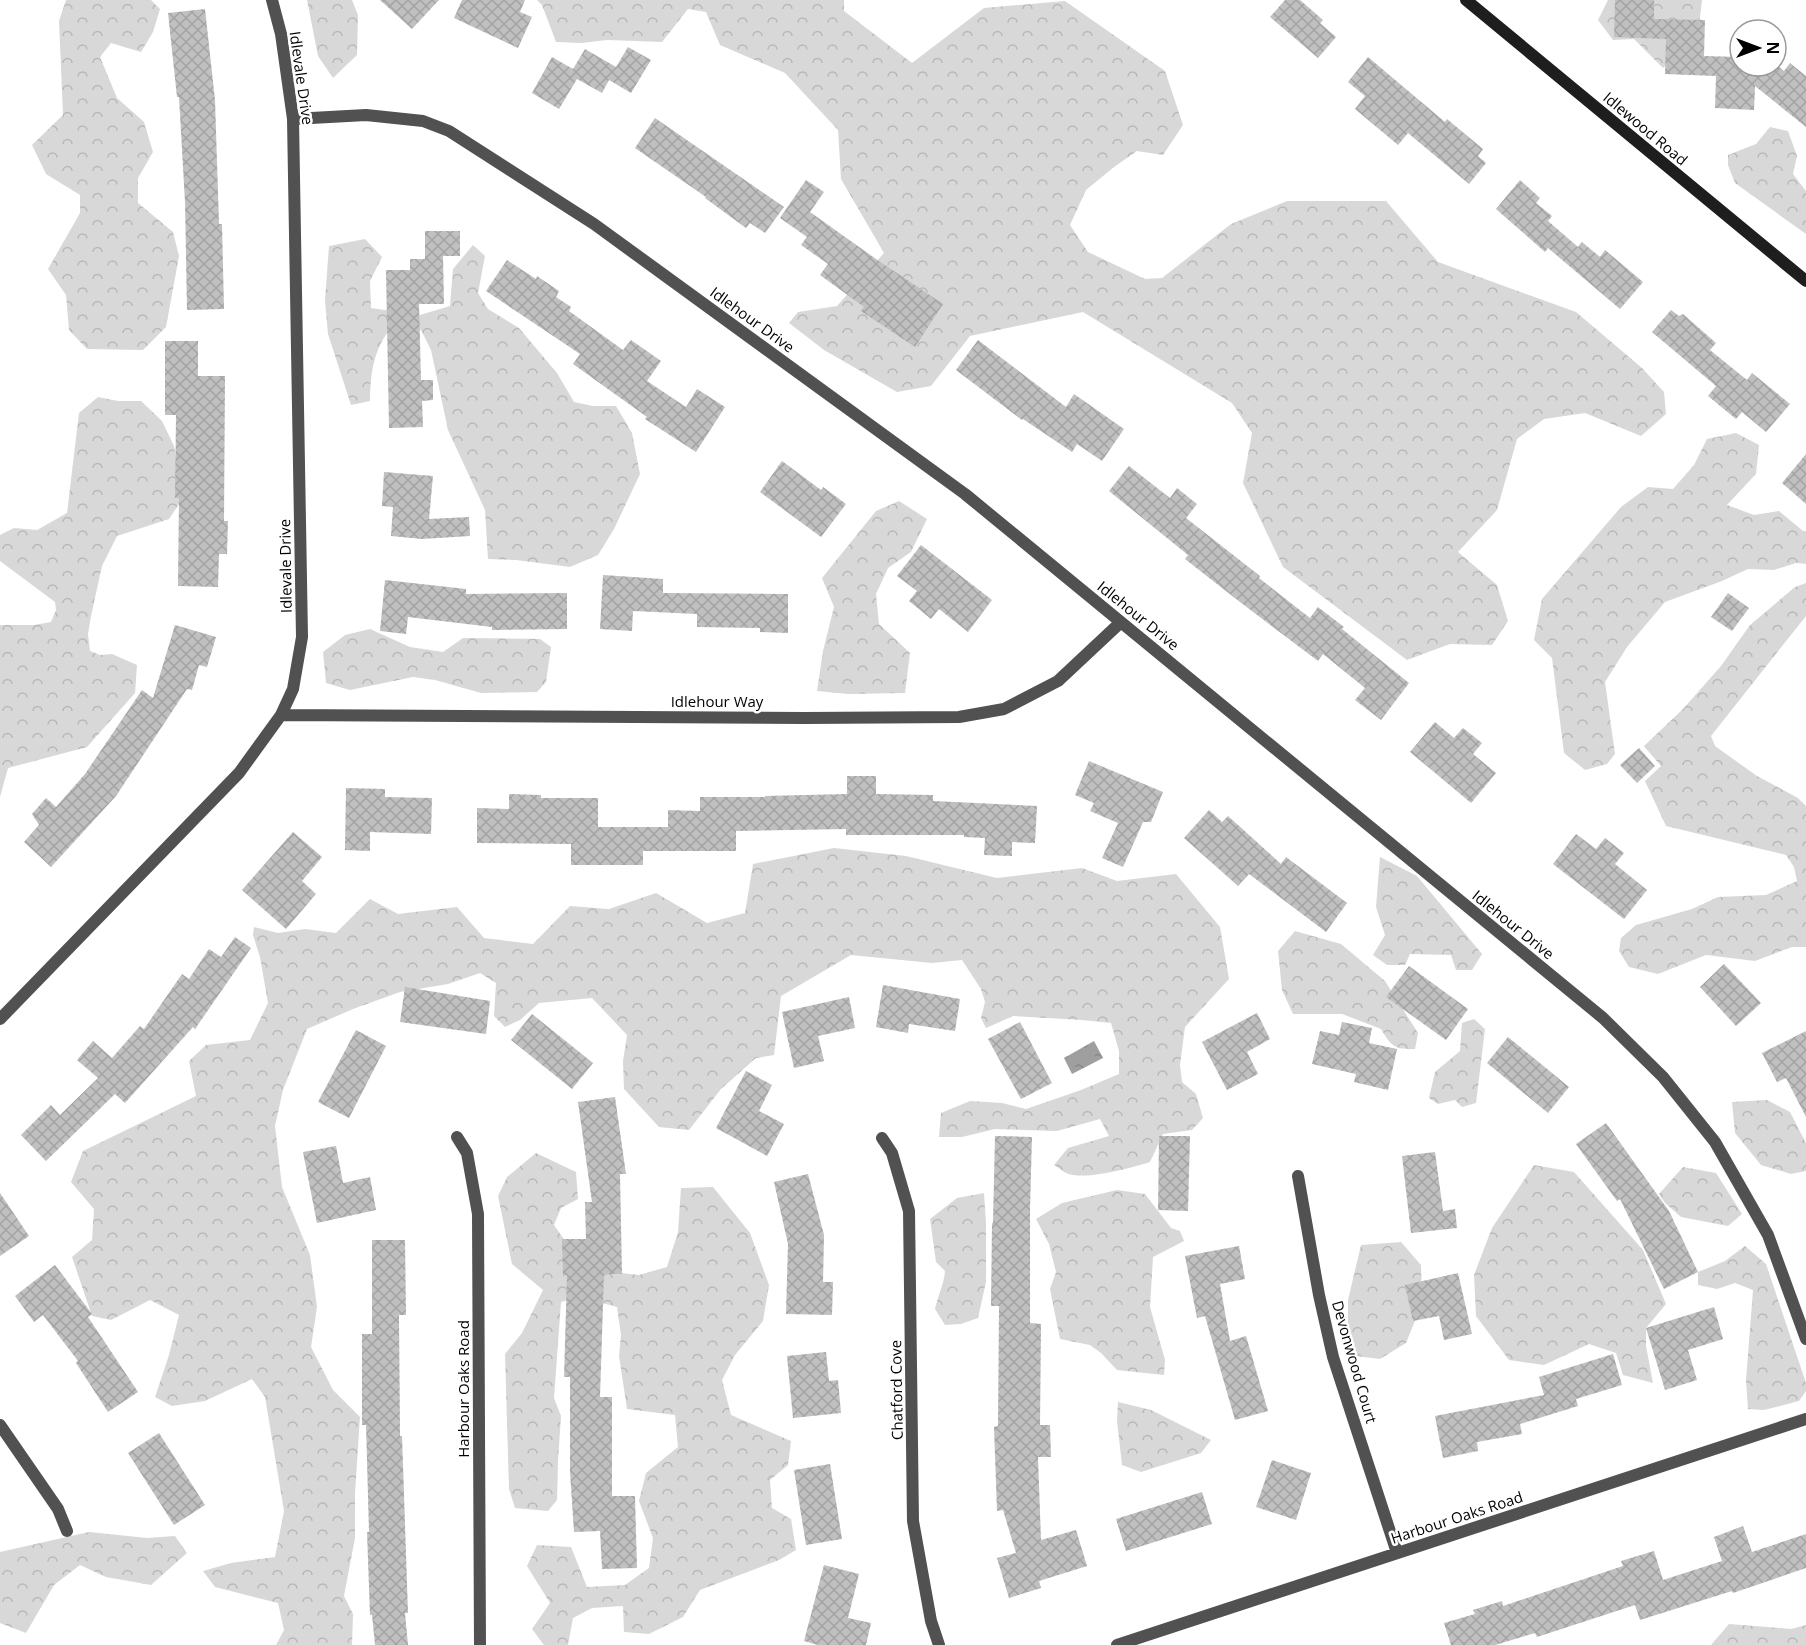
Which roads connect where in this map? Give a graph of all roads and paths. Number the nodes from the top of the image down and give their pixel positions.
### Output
1 (272, 0) edge
2 (1466, 0) edge
3 (293, 119) junction
4 (1806, 281) edge
5 (1121, 622) junction
6 (281, 715) junction
7 (0, 1019) edge
8 (457, 1137) dead end
9 (882, 1138) dead end
10 (1298, 1176) dead end
11 (1806, 1339) edge
12 (1806, 1419) edge
13 (0, 1425) edge
14 (67, 1531) dead end
15 (1397, 1553) junction
16 (480, 1645) edge
17 (939, 1645) edge
18 (1117, 1645) edge

1 - 3 street, Idlevale Drive
2 - 4 street, Idlewood Road
3 - 5 street, Idlehour Drive
3 - 6 street, Idlevale Drive
5 - 6 street, Idlehour Way
5 - 11 street, Idlehour Drive
6 - 7 street, Idlevale Drive
8 - 16 street, Harbour Oaks Road
9 - 17 street, Chatford Cove
10 - 15 street, Devonwood Court
12 - 15 street, Harbour Oaks Road
13 - 14 street
15 - 18 street, Harbour Oaks Road

